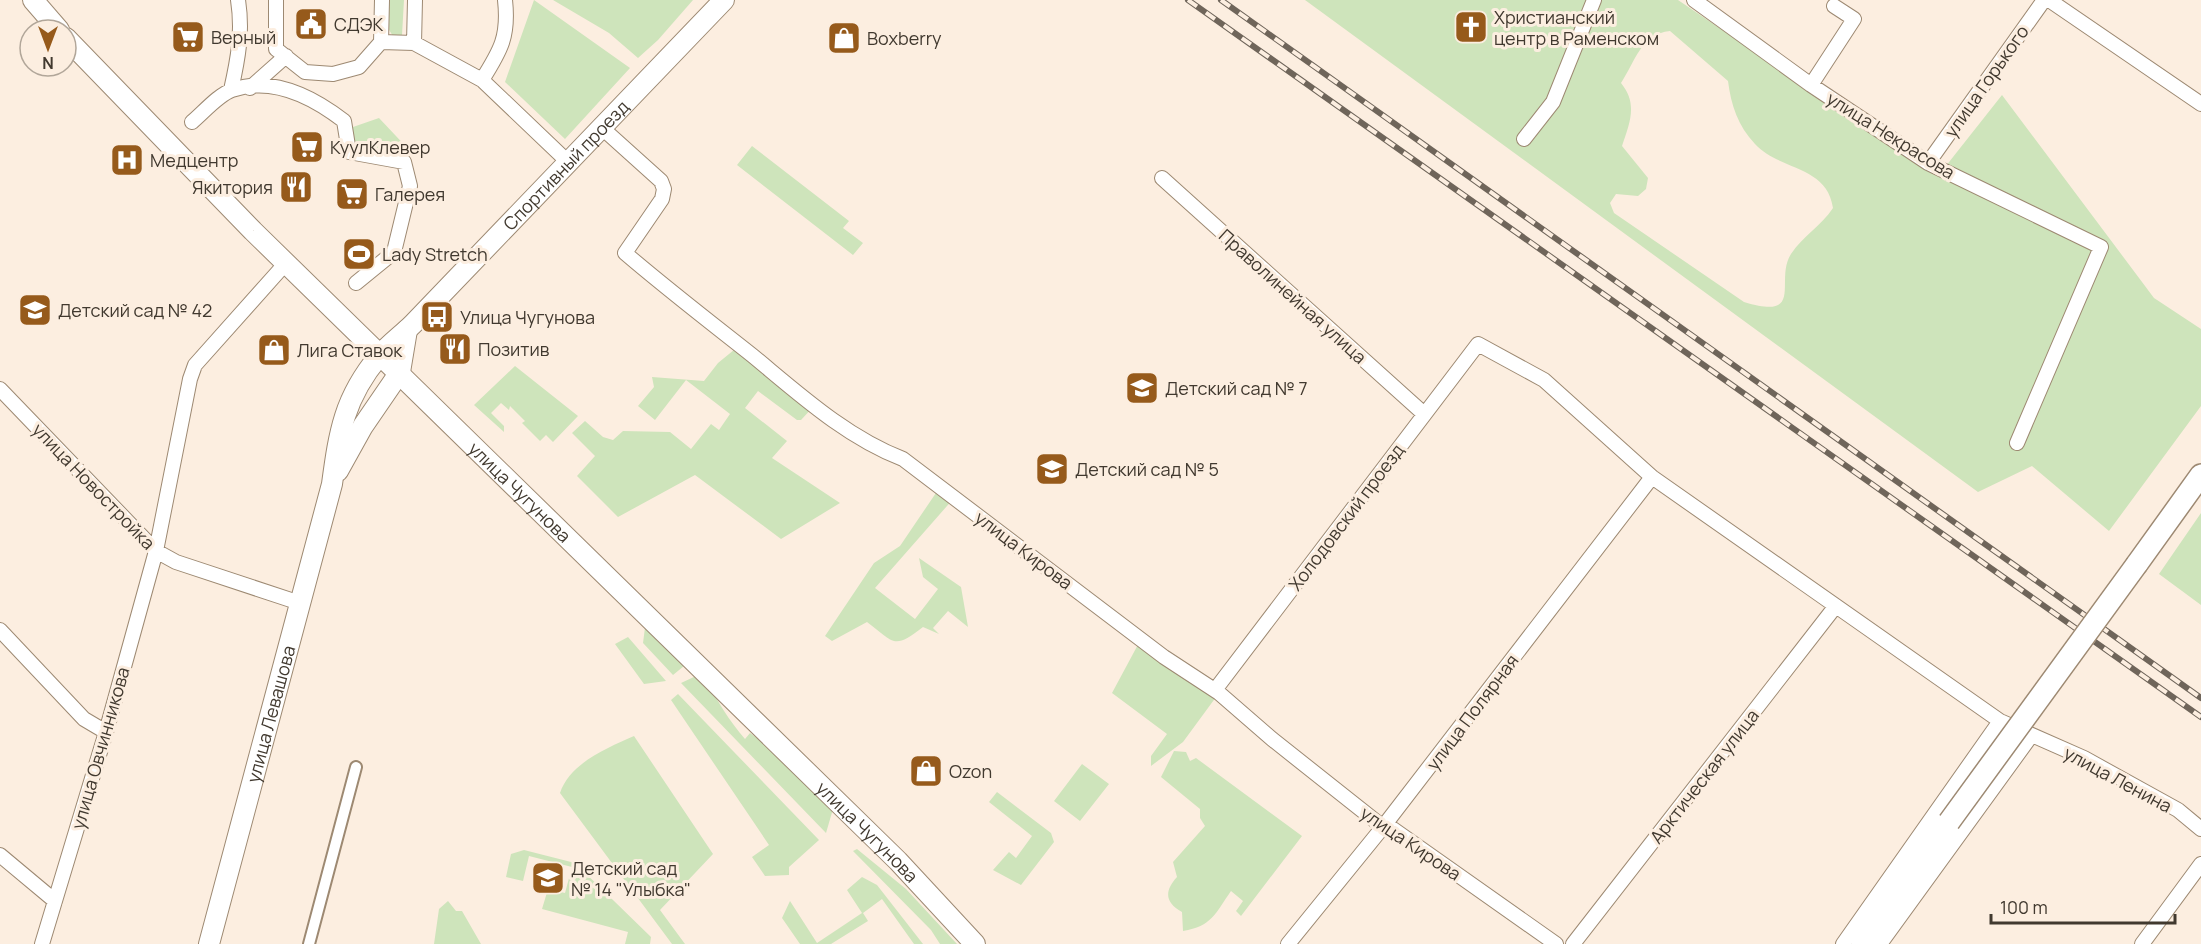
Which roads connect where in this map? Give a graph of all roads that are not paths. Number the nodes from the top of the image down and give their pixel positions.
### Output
1 (33, 0) edge
2 (238, 0) edge
3 (276, 0) edge
4 (382, 0) edge
5 (415, 0) edge
6 (505, 0) edge
7 (724, 0) edge
8 (1594, 0) edge
9 (1694, 0) edge
10 (2044, 0) edge
11 (2049, 0) edge
12 (1834, 6) dead end
13 (49, 18) edge
14 (381, 42) junction
15 (414, 43) junction
16 (78, 50) edge
17 (286, 56) junction
18 (482, 80) junction
19 (1811, 85) junction
20 (250, 88) junction
21 (231, 90) junction
22 (2201, 104) edge
23 (192, 122) dead end
24 (601, 127) junction
25 (1524, 139) dead end
26 (568, 162) junction
27 (1928, 163) junction
28 (1162, 178) dead end
29 (286, 263) junction
30 (356, 283) dead end
31 (407, 330) junction
32 (1478, 344) joint
33 (380, 354) junction
34 (400, 372) junction
35 (0, 389) edge
36 (1424, 413) junction
37 (2017, 443) dead end
38 (2201, 476) edge
39 (1652, 477) junction
40 (332, 484) junction
41 (156, 551) junction
42 (300, 603) junction
43 (1835, 607) junction
44 (0, 630) edge
45 (1215, 690) junction
46 (2000, 721) junction
47 (106, 732) junction
48 (2031, 735) junction
49 (356, 767) dead end
50 (1383, 827) junction
51 (2201, 829) edge
52 (0, 855) edge
53 (2201, 864) edge
54 (55, 901) junction
55 (42, 944) edge
56 (209, 944) edge
57 (309, 944) edge
58 (975, 944) edge
59 (1288, 944) edge
60 (1556, 944) edge
61 (1573, 944) edge
62 (1843, 944) edge
63 (1862, 944) edge
64 (1880, 944) edge
65 (2142, 944) edge

1 - 13 main road
2 - 21 street
3 - 17 street
4 - 14 street
5 - 15 street
6 - 18 street
7 - 24 main road, Спортивный проезд
8 - 25 street
9 - 19 street, улица Некрасова
10 - 27 street, улица Горького
11 - 22 street
12 - 19 street
14 - 15 street
14 - 17 street
15 - 18 street
16 - 29 main road, улица Чугунова
17 - 20 street
18 - 26 street
19 - 27 street, улица Некрасова
20 - 21 street
20 - 30 street
21 - 23 street
24 - 26 main road, Спортивный проезд
24 - 45 street, улица Кирова
26 - 31 main road, Спортивный проезд
27 - 37 street, улица Некрасова
28 - 36 street, Праволинейная улица
29 - 33 main road, улица Чугунова
29 - 41 street, улица Овчинникова
31 - 33 main road, Спортивный проезд
31 - 34 main road
32 - 36 street, Холодовский проезд
32 - 39 street, улица Ленина
33 - 34 main road, улица Чугунова
33 - 40 main road, улица Левашова
34 - 40 main road, улица Левашова
34 - 58 main road, улица Чугунова
35 - 41 street, улица Новостройка
36 - 45 street, Холодовский проезд
38 - 63 main road, bridge
39 - 43 street, улица Ленина
39 - 50 street, улица Полярная
40 - 42 main road, улица Левашова
41 - 42 street, улица Новостройка
41 - 47 street, улица Овчинникова
42 - 56 main road, улица Левашова
43 - 46 street, улица Ленина
43 - 61 street, Арктическая улица
44 - 47 street
45 - 50 street, улица Кирова
46 - 48 street, улица Ленина
46 - 62 street
47 - 54 street, улица Овчинникова
48 - 51 street, улица Ленина
48 - 64 street
49 - 57 street
50 - 59 street, улица Полярная
50 - 60 street, улица Кирова
52 - 54 street
53 - 65 street
54 - 55 street, улица Овчинникова

